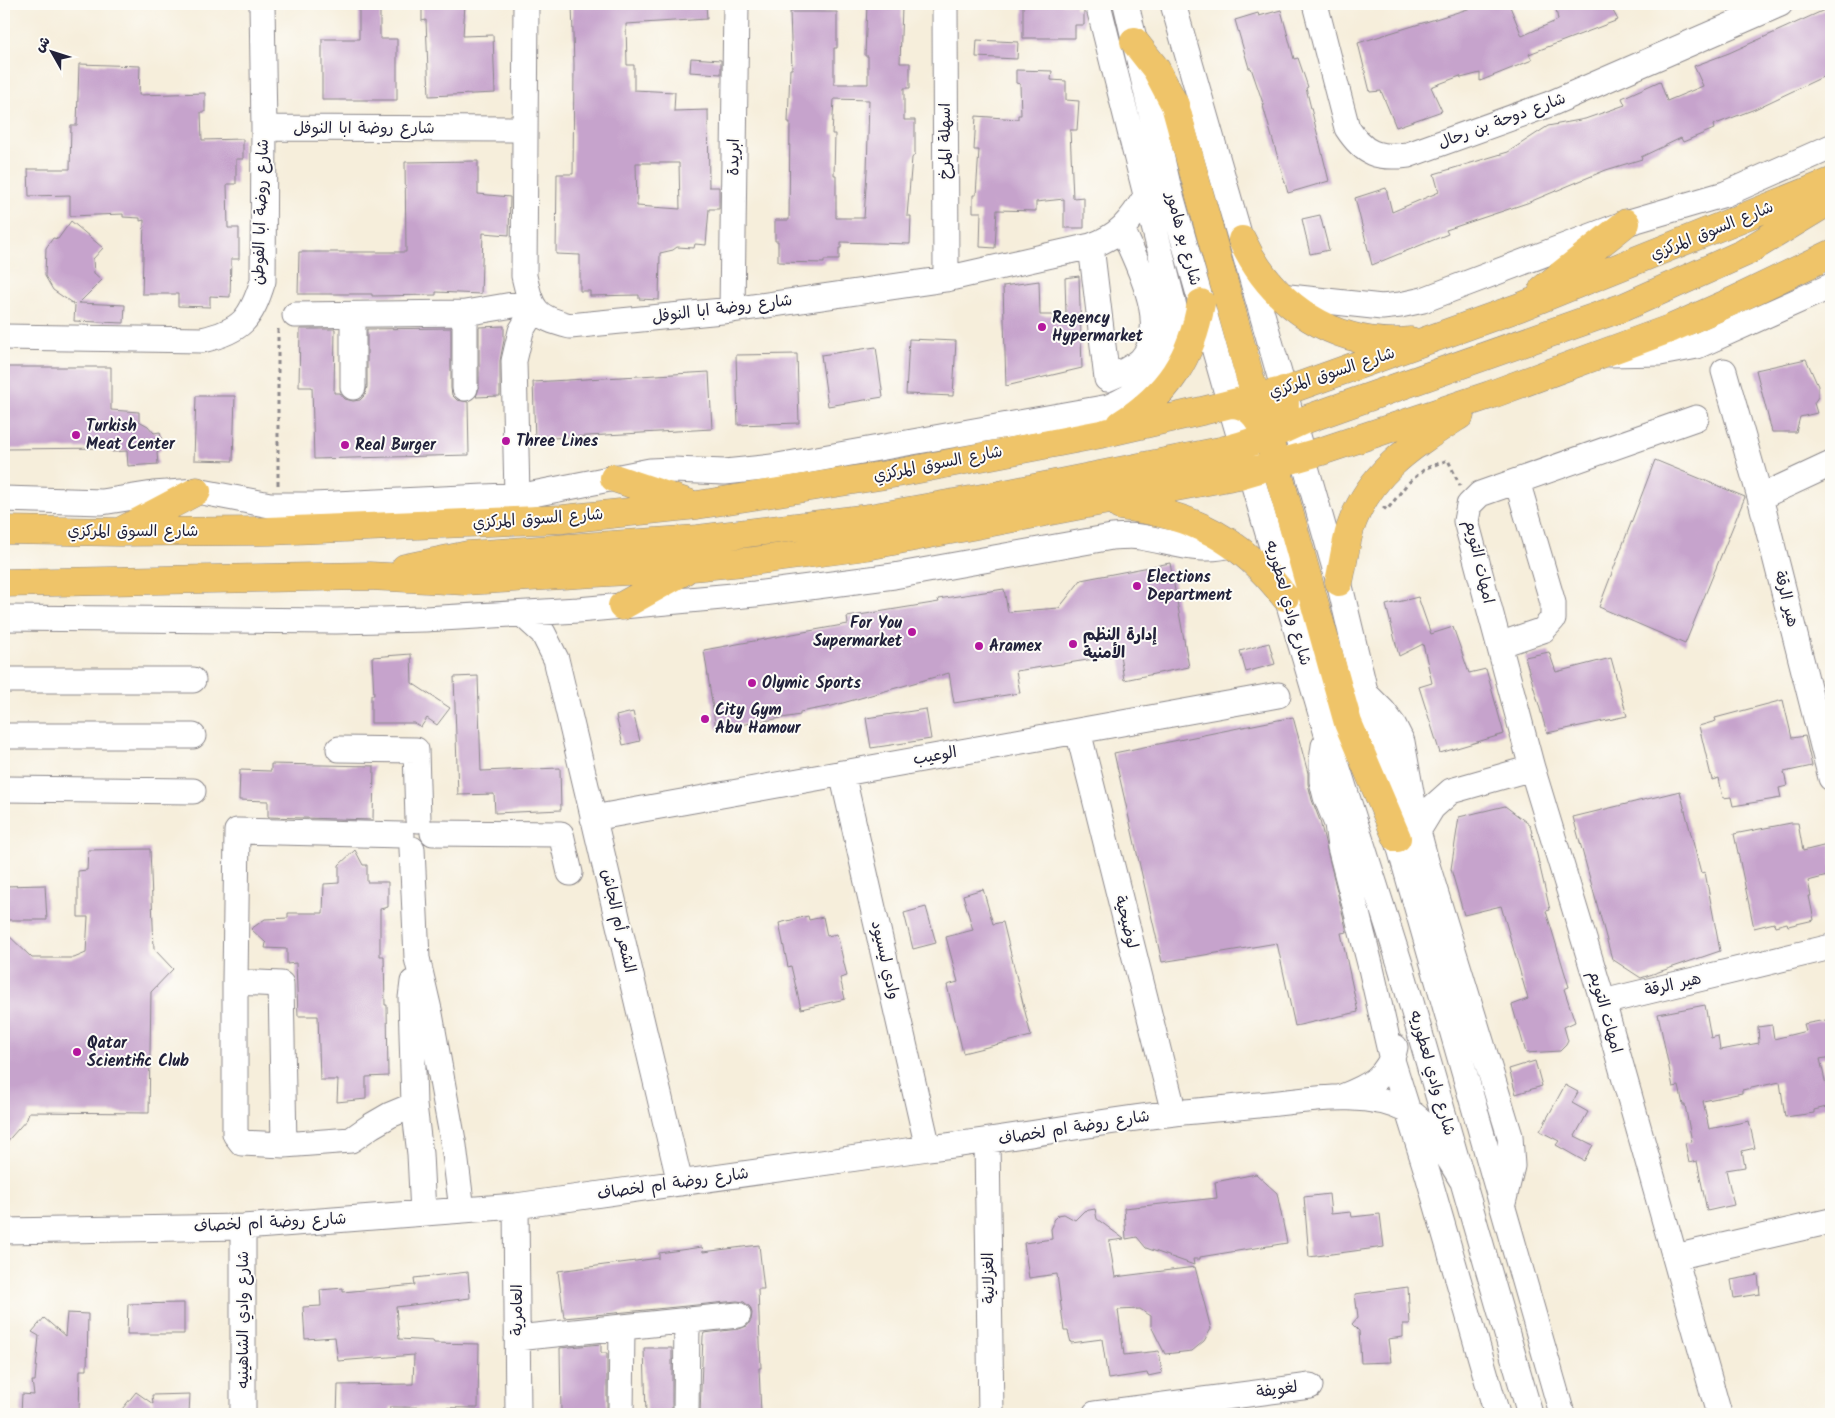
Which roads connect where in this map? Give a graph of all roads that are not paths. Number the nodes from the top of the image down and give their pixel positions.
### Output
1 (262, 4) edge
2 (526, 4) edge
3 (736, 4) edge
4 (945, 4) edge
5 (1098, 4) edge
6 (1126, 4) edge
7 (1173, 4) edge
8 (1315, 4) edge
9 (1780, 4) edge
10 (1134, 40) junction
11 (264, 128) junction
12 (524, 129) junction
13 (1831, 147) edge
14 (1831, 182) edge
15 (1146, 196) junction
16 (1831, 200) edge
17 (1626, 223) junction
18 (1122, 229) junction
19 (1155, 232) junction
20 (1242, 240) junction
21 (1091, 246) junction
22 (1831, 254) edge
23 (946, 278) junction
24 (1831, 286) edge
25 (1280, 296) junction
26 (1200, 303) junction
27 (532, 305) junction
28 (1520, 307) junction
29 (732, 310) junction
30 (465, 313) junction
31 (353, 315) junction
32 (287, 320) road end
33 (4, 337) edge
34 (1439, 337) junction
35 (1168, 354) joint
36 (1602, 354) junction
37 (1724, 371) dead end
38 (353, 387) dead end
39 (465, 388) dead end
40 (1284, 390) junction
41 (1490, 395) junction
42 (1242, 401) junction
43 (1696, 418) dead end
44 (1101, 434) junction
45 (1268, 435) junction
46 (1303, 456) junction
47 (1276, 464) junction
48 (1831, 464) edge
49 (1250, 471) junction
50 (614, 478) junction
51 (1517, 482) junction
52 (197, 491) junction
53 (517, 496) junction
54 (1760, 496) junction
55 (4, 499) edge
56 (1099, 503) junction
57 (697, 505) junction
58 (4, 530) edge
59 (119, 532) junction
60 (1232, 544) junction
61 (692, 567) junction
62 (369, 576) junction
63 (1340, 582) junction
64 (4, 583) edge
65 (1285, 597) junction
66 (622, 606) junction
67 (578, 610) junction
68 (522, 614) junction
69 (4, 618) edge
70 (1499, 645) junction
71 (556, 659) junction
72 (4, 680) edge
73 (193, 680) dead end
74 (1278, 695) dead end
75 (1367, 695) junction
76 (1078, 731) junction
77 (1326, 734) junction
78 (4, 736) edge
79 (193, 736) dead end
80 (339, 749) dead end
81 (1532, 768) junction
82 (1408, 770) junction
83 (842, 773) junction
84 (1831, 778) edge
85 (4, 789) edge
86 (193, 790) dead end
87 (1451, 791) junction
88 (593, 818) junction
89 (416, 834) junction
90 (1407, 834) junction
91 (570, 873) dead end
92 (1831, 947) edge
93 (417, 958) junction
94 (1400, 964) junction
95 (235, 982) junction
96 (1603, 1002) junction
97 (1392, 1060) junction
98 (1339, 1098) junction
99 (414, 1105) junction
100 (1409, 1111) junction
101 (1174, 1113) junction
102 (987, 1142) junction
103 (284, 1145) junction
104 (928, 1148) junction
105 (680, 1183) junction
106 (1465, 1185) junction
107 (516, 1206) junction
108 (462, 1210) junction
109 (423, 1213) junction
110 (1831, 1221) edge
111 (243, 1227) junction
112 (4, 1231) edge
113 (1675, 1257) junction
114 (738, 1315) dead end
115 (687, 1320) junction
116 (622, 1326) junction
117 (517, 1338) junction
118 (1310, 1386) dead end
119 (1230, 1405) edge
120 (243, 1414) edge
121 (518, 1414) edge
122 (621, 1414) edge
123 (686, 1414) edge
124 (991, 1414) edge
125 (1095, 1414) edge
126 (1498, 1414) edge
127 (1530, 1414) edge
128 (1562, 1414) edge
129 (1719, 1414) edge

1 - 11 street, شارع روضة ابا الفوطن
2 - 12 street
3 - 29 street, ابريدة
4 - 23 street, اسهلة المرخ
5 - 15 street, شارع بو هامور
6 - 10 street, شارع بو هامور
7 - 20 street
8 - 9 street, شارع دوحة بن رحال
10 - 26 street, شارع بو هامور
10 - 42 main road
11 - 12 street, شارع روضة ابا النوفل
11 - 33 street, شارع روضة ابا الفوطن
12 - 27 street
13 - 17 street, شارع السوق المركزي
14 - 28 main road, شارع السوق المركزي
15 - 18 street, شارع روضة ابا النوفل
15 - 19 street, شارع بو هامور
16 - 45 main road
17 - 25 street, شارع السوق المركزي
17 - 28 main road
18 - 19 street
18 - 21 street, شارع روضة ابا النوفل
18 - 21 street
19 - 35 street, شارع بو هامور
20 - 25 main road
20 - 40 street
21 - 23 street, شارع روضة ابا النوفل
22 - 36 main road
23 - 29 street, شارع روضة ابا النوفل
24 - 36 street
25 - 34 main road
26 - 42 street, شارع بو هامور
26 - 44 main road
27 - 29 street, شارع روضة ابا النوفل
27 - 30 street
27 - 53 street
28 - 34 main road, شارع السوق المركزي
30 - 31 street
30 - 39 street
31 - 32 street
31 - 38 street
34 - 40 main road, شارع السوق المركزي
35 - 50 street, شارع السوق المركزي
36 - 41 main road
37 - 54 street, هير الرقة
40 - 42 main road, شارع السوق المركزي
40 - 45 main road
41 - 46 main road
41 - 63 main road
42 - 44 main road, شارع السوق المركزي
42 - 45 main road
43 - 51 street, امهات التويم
44 - 57 main road, شارع السوق المركزي
45 - 46 main road
45 - 47 main road
45 - 49 main road
45 - 62 main road
46 - 47 main road
46 - 63 street, شارع وادي لعطوريه
47 - 49 main road
47 - 90 main road
48 - 54 street
49 - 56 main road
49 - 65 street, شارع وادي لعطوريه
50 - 53 street, شارع السوق المركزي
50 - 57 main road
51 - 70 street, امهات التويم
51 - 70 street
52 - 53 street, شارع السوق المركزي
52 - 55 street, شارع السوق المركزي
52 - 59 main road
54 - 84 street, هير الرقة
56 - 60 main road
56 - 61 main road
57 - 59 main road, شارع السوق المركزي
58 - 59 main road, شارع السوق المركزي
60 - 65 main road
60 - 66 street
61 - 62 main road
61 - 66 main road
62 - 64 main road
63 - 75 street, شارع وادي لعطوريه
65 - 77 street, شارع وادي لعطوريه
66 - 67 street
67 - 68 street
67 - 71 street, الشعر أم الجاش
68 - 69 street
68 - 71 street, الشعر أم الجاش
70 - 81 street, امهات التويم
71 - 88 street, الشعر أم الجاش
72 - 73 street
74 - 76 street, الوعيب
75 - 82 street, شارع وادي لعطوريه
75 - 90 street, شارع وادي لعطوريه
76 - 83 street, الوعيب
76 - 101 street, لوضيحية
77 - 94 street, شارع وادي لعطوريه
77 - 97 street, شارع وادي لعطوريه
78 - 79 street
80 - 89 street
81 - 87 street
81 - 96 street, امهات التويم
82 - 87 street
82 - 90 street, شارع وادي لعطوريه
83 - 88 street, الوعيب
83 - 104 street, وادي ليسيود
85 - 86 street
87 - 90 street
88 - 105 street, الشعر أم الجاش
89 - 91 street
89 - 93 street
89 - 95 street
90 - 128 street, شارع وادي لعطوريه
92 - 96 street, هير الرقة
93 - 99 street
93 - 108 street
94 - 97 street, شارع روضة ام لخصاف
94 - 106 street, شارع وادي لعطوريه
95 - 103 street
95 - 103 street
96 - 113 street, امهات التويم
97 - 98 street, شارع روضة ام لخصاف
97 - 100 street, شارع وادي لعطوريه
98 - 100 street, شارع روضة ام لخصاف
98 - 101 street, شارع روضة ام لخصاف
99 - 103 street
99 - 109 street
100 - 106 street, شارع روضة ام لخصاف
100 - 126 street, شارع وادي لعطوريه
101 - 102 street, شارع روضة ام لخصاف
102 - 104 street, شارع روضة ام لخصاف
102 - 124 street, الغزلانية
104 - 105 street, شارع روضة ام لخصاف
105 - 107 street, شارع روضة ام لخصاف
106 - 127 street, شارع وادي لعطوريه
107 - 108 street, شارع روضة ام لخصاف
107 - 117 street, العامرية
108 - 109 street, شارع روضة ام لخصاف
109 - 111 street, شارع روضة ام لخصاف
110 - 113 street
111 - 112 street, شارع روضة ام لخصاف
111 - 120 street, شارع وادي الشاهينيه
113 - 129 street, امهات التويم
114 - 115 street
115 - 116 street
115 - 123 street
116 - 117 street
116 - 122 street
117 - 121 street, العامرية
118 - 119 street, لغويفة
119 - 125 street, لغويفة

